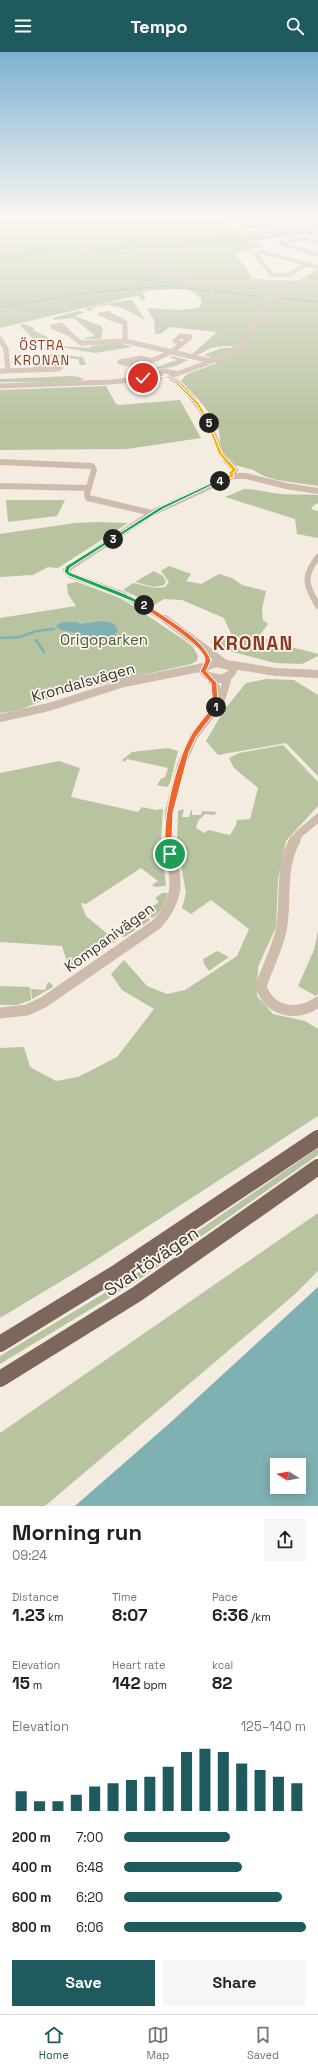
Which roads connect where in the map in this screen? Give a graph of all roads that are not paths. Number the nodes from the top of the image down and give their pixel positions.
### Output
1 (271, 286) edge
2 (302, 286) edge
3 (295, 288) junction
4 (125, 323) dead end
5 (70, 334) dead end
6 (0, 339) edge
7 (126, 341) junction
8 (182, 345) dead end
9 (2, 348) edge
10 (171, 352) junction
11 (150, 360) junction
12 (209, 362) junction
13 (8, 370) junction
14 (33, 370) dead end
15 (0, 371) edge
16 (169, 371) junction
17 (176, 374) junction
18 (159, 375) junction
19 (170, 377) junction
20 (0, 386) edge
21 (0, 462) edge
22 (234, 473) junction
23 (0, 486) edge
24 (89, 488) junction
25 (318, 491) edge
26 (152, 513) junction
27 (318, 557) edge
28 (318, 606) edge
29 (196, 642) junction
30 (225, 664) junction
31 (205, 666) junction
32 (276, 672) junction
33 (175, 674) junction
34 (318, 674) edge
35 (208, 676) junction
36 (229, 676) junction
37 (216, 707) junction
38 (0, 718) edge
39 (318, 818) edge
40 (318, 1002) edge
41 (0, 1013) edge
42 (318, 1138) edge
43 (318, 1167) edge
44 (0, 1344) edge
45 (0, 1379) edge

1 - 3 street
2 - 3 street
3 - 12 street
4 - 7 street
5 - 7 street
6 - 9 street
7 - 10 street
8 - 10 street
9 - 13 street
10 - 11 street
10 - 12 street
11 - 11 street
12 - 16 street
12 - 17 street
13 - 14 street
13 - 15 street
16 - 17 street
16 - 18 street
17 - 19 street
18 - 19 street
18 - 20 street
19 - 22 street
21 - 24 street
22 - 25 street
22 - 26 street
23 - 24 street
24 - 26 street
26 - 29 street
27 - 28 street
29 - 30 street
29 - 31 street
30 - 31 street, Krondalsvägen
30 - 32 street
30 - 36 street
31 - 33 street, Krondalsvägen
31 - 35 street
32 - 34 street
32 - 36 street
33 - 35 street, Krondalsvägen
33 - 38 street, Krondalsvägen
35 - 36 street, Krondalsvägen
35 - 37 street
36 - 37 street, Kompanivägen
37 - 41 street, Kompanivägen
39 - 40 street
42 - 44 main road, Svartövägen
43 - 45 main road, Svartövägen

